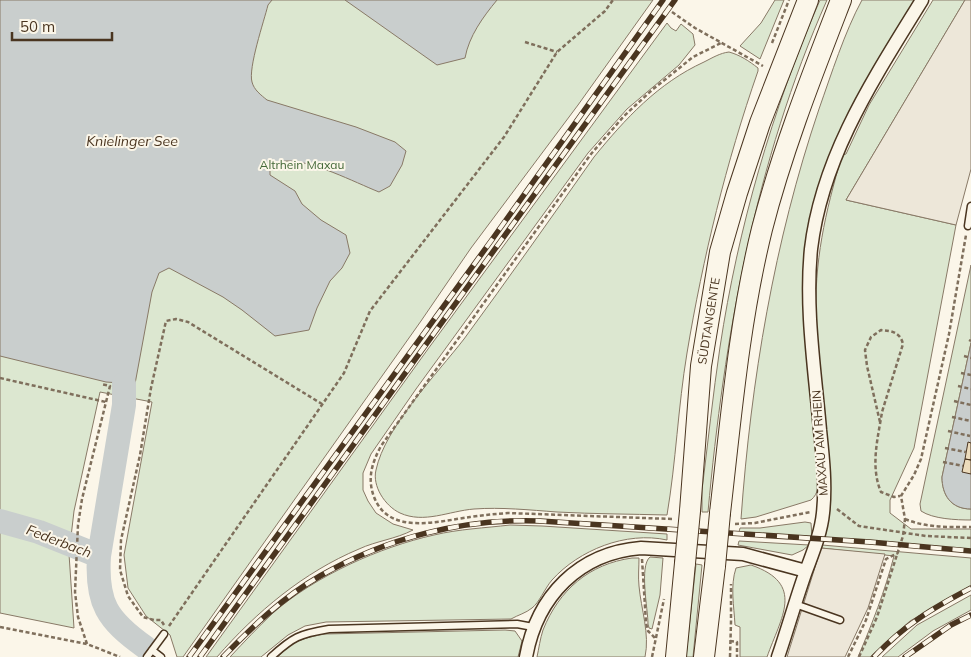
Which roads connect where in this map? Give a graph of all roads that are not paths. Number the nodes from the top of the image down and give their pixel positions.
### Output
1 (808, 0) edge
2 (841, 0) edge
3 (922, 0) edge
4 (971, 206) edge
5 (968, 226) road end
6 (806, 571) junction
7 (795, 604) junction
8 (840, 620) dead end
9 (533, 627) junction
10 (165, 632) road end
11 (152, 650) junction
12 (147, 657) edge
13 (161, 657) edge
14 (270, 657) edge
15 (526, 657) edge
16 (676, 657) edge
17 (704, 657) edge
18 (778, 657) edge

1 - 16 highway, SÜDTANGENTE, bridge
2 - 17 highway, bridge
3 - 6 street, MAXAU AM RHEIN
4 - 5 lane
6 - 7 street, MAXAU AM RHEIN
6 - 9 street
7 - 8 lane
7 - 18 street, MAXAU AM RHEIN
9 - 14 lane
9 - 15 street
10 - 11 lane
11 - 12 lane
11 - 13 lane

